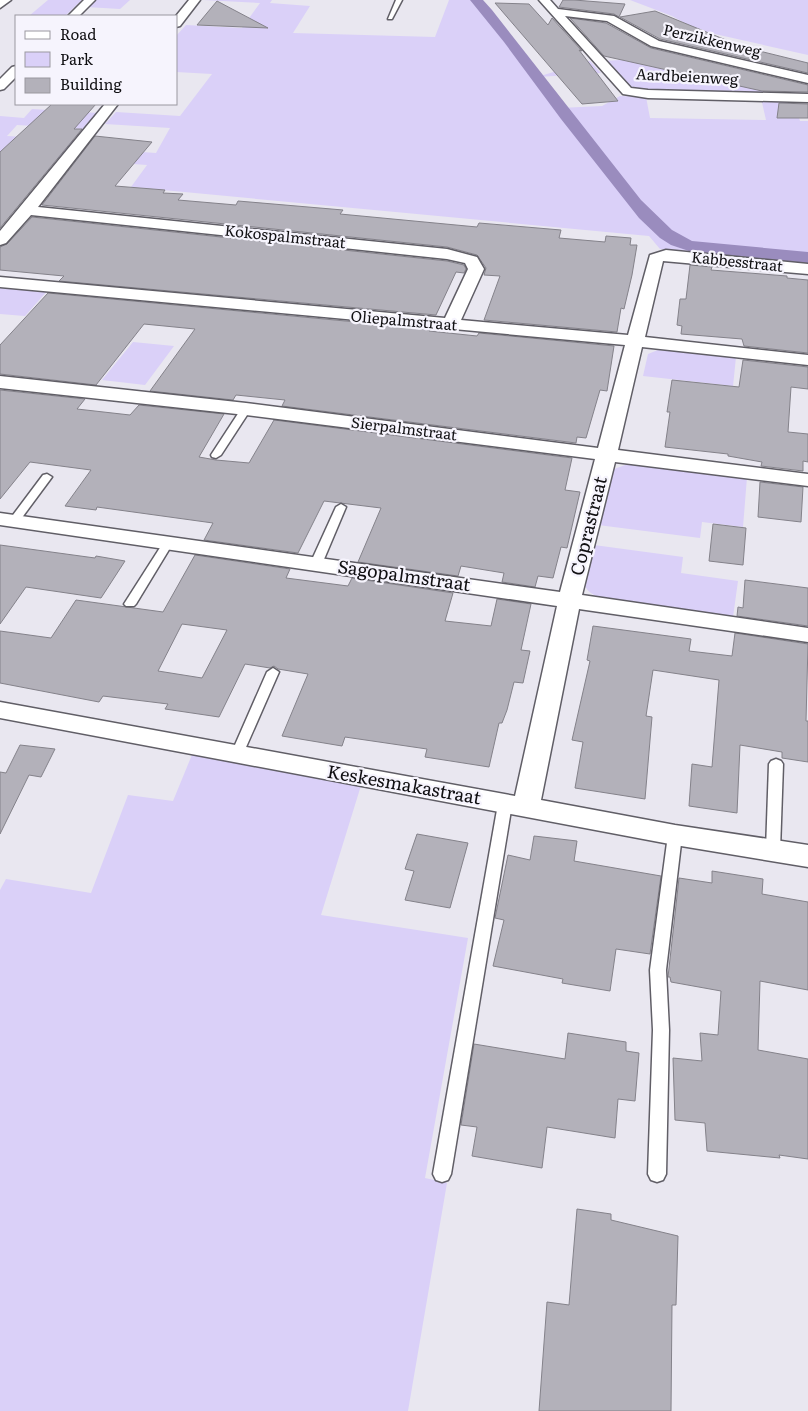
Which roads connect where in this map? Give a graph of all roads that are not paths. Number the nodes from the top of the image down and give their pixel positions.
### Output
1 (6, 0) edge
2 (90, 0) edge
3 (195, 0) edge
4 (399, 0) edge
5 (544, 0) edge
6 (0, 5) edge
7 (555, 12) junction
8 (74, 15) edge
9 (390, 18) dead end
10 (178, 21) edge
11 (15, 71) edge
12 (808, 79) edge
13 (0, 86) edge
14 (808, 98) edge
15 (111, 105) edge
16 (27, 210) junction
17 (0, 240) edge
18 (666, 254) joint
19 (808, 269) edge
20 (0, 282) edge
21 (450, 325) junction
22 (634, 341) junction
23 (808, 360) edge
24 (0, 382) edge
25 (246, 409) junction
26 (216, 455) dead end
27 (607, 455) junction
28 (47, 477) dead end
29 (808, 480) edge
30 (341, 507) dead end
31 (7, 520) edge
32 (168, 543) junction
33 (316, 564) junction
34 (570, 599) junction
35 (130, 604) dead end
36 (808, 635) edge
37 (273, 672) dead end
38 (0, 710) edge
39 (237, 754) junction
40 (776, 764) dead end
41 (516, 805) junction
42 (675, 835) junction
43 (773, 850) junction
44 (808, 856) edge
45 (442, 1174) dead end
46 (657, 1174) dead end

1 - 6 street
2 - 8 street
3 - 10 street
4 - 9 lane
5 - 7 street, Aardbeienweg
7 - 12 street, Perzikkenweg
7 - 14 street, Aardbeienweg
11 - 13 street
15 - 16 street
16 - 17 street
16 - 21 street, Kokospalmstraat
18 - 19 street, Kabbesstraat
18 - 22 street, Coprastraat
20 - 21 street, Oliepalmstraat
21 - 22 street, Oliepalmstraat
22 - 23 street, Oliepalmstraat
22 - 27 street, Coprastraat
24 - 25 street, Sierpalmstraat
25 - 26 lane
25 - 27 street, Sierpalmstraat
27 - 29 street, Sierpalmstraat
27 - 34 street, Coprastraat
28 - 31 lane
30 - 33 lane
31 - 32 street, Sagopalmstraat
32 - 33 street, Sagopalmstraat
32 - 35 lane
33 - 34 street, Sagopalmstraat
34 - 36 street, Sagopalmstraat
34 - 41 street, Coprastraat
37 - 39 lane
38 - 39 street, Keskesmakastraat
39 - 41 street, Keskesmakastraat
40 - 43 lane
41 - 42 street, Keskesmakastraat
41 - 45 lane
42 - 43 street, Keskesmakastraat
42 - 46 lane
43 - 44 street, Keskesmakastraat

